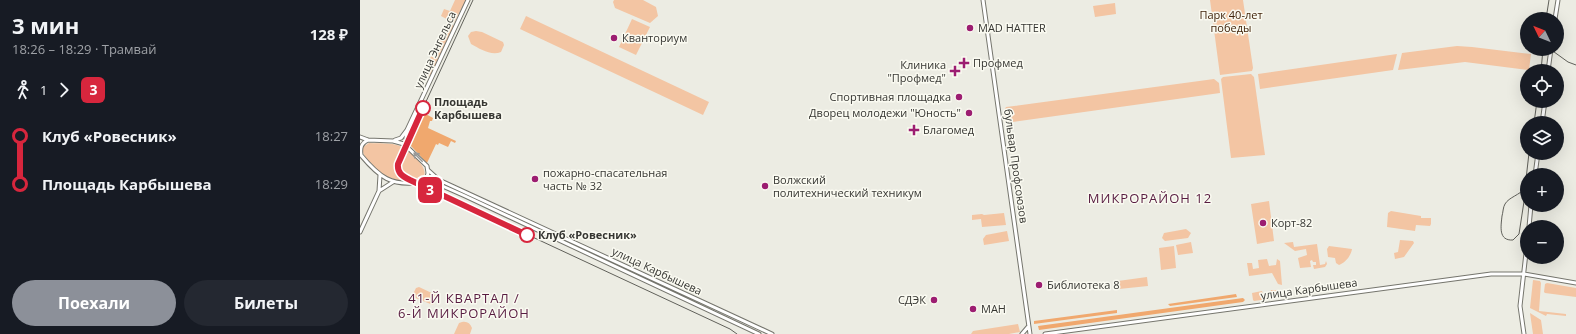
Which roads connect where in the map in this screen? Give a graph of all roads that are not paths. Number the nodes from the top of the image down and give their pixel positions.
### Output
1 (468, 0) edge
2 (983, 0) edge
3 (1558, 0) edge
4 (1556, 12) edge
5 (407, 130) junction
6 (360, 137) edge
7 (368, 140) junction
8 (393, 141) junction
9 (409, 148) junction
10 (360, 155) edge
11 (428, 170) junction
12 (380, 175) junction
13 (393, 182) junction
14 (422, 182) junction
15 (379, 191) junction
16 (360, 232) edge
17 (1525, 264) edge
18 (1524, 274) junction
19 (1576, 283) edge
20 (1028, 327) junction
21 (759, 334) edge
22 (772, 334) edge
23 (1022, 334) edge
24 (1030, 334) edge
25 (1045, 334) edge
26 (1524, 334) edge

1 - 5 street, улица Энгельса
2 - 20 street, бульвар Профсоюзов
3 - 4 street
5 - 8 street, улица Энгельса
5 - 9 street
6 - 7 street, улица Карбышева
7 - 8 street, улица Карбышева
7 - 10 street, улица Карбышева
8 - 9 street, улица Карбышева
11 -> 9 street, улица Карбышева
10 - 12 street, улица Карбышева
11 - 14 street
11 - 22 street, улица Карбышева
12 - 13 street, улица Карбышева
12 - 15 street
13 - 14 street, улица Карбышева
13 - 15 street
14 - 21 street, улица Карбышева
15 - 16 street
17 - 18 street
18 - 19 street, улица Карбышева
18 - 25 street, улица Карбышева
18 - 26 street
20 - 23 street
20 - 24 street, бульвар Профсоюзов

